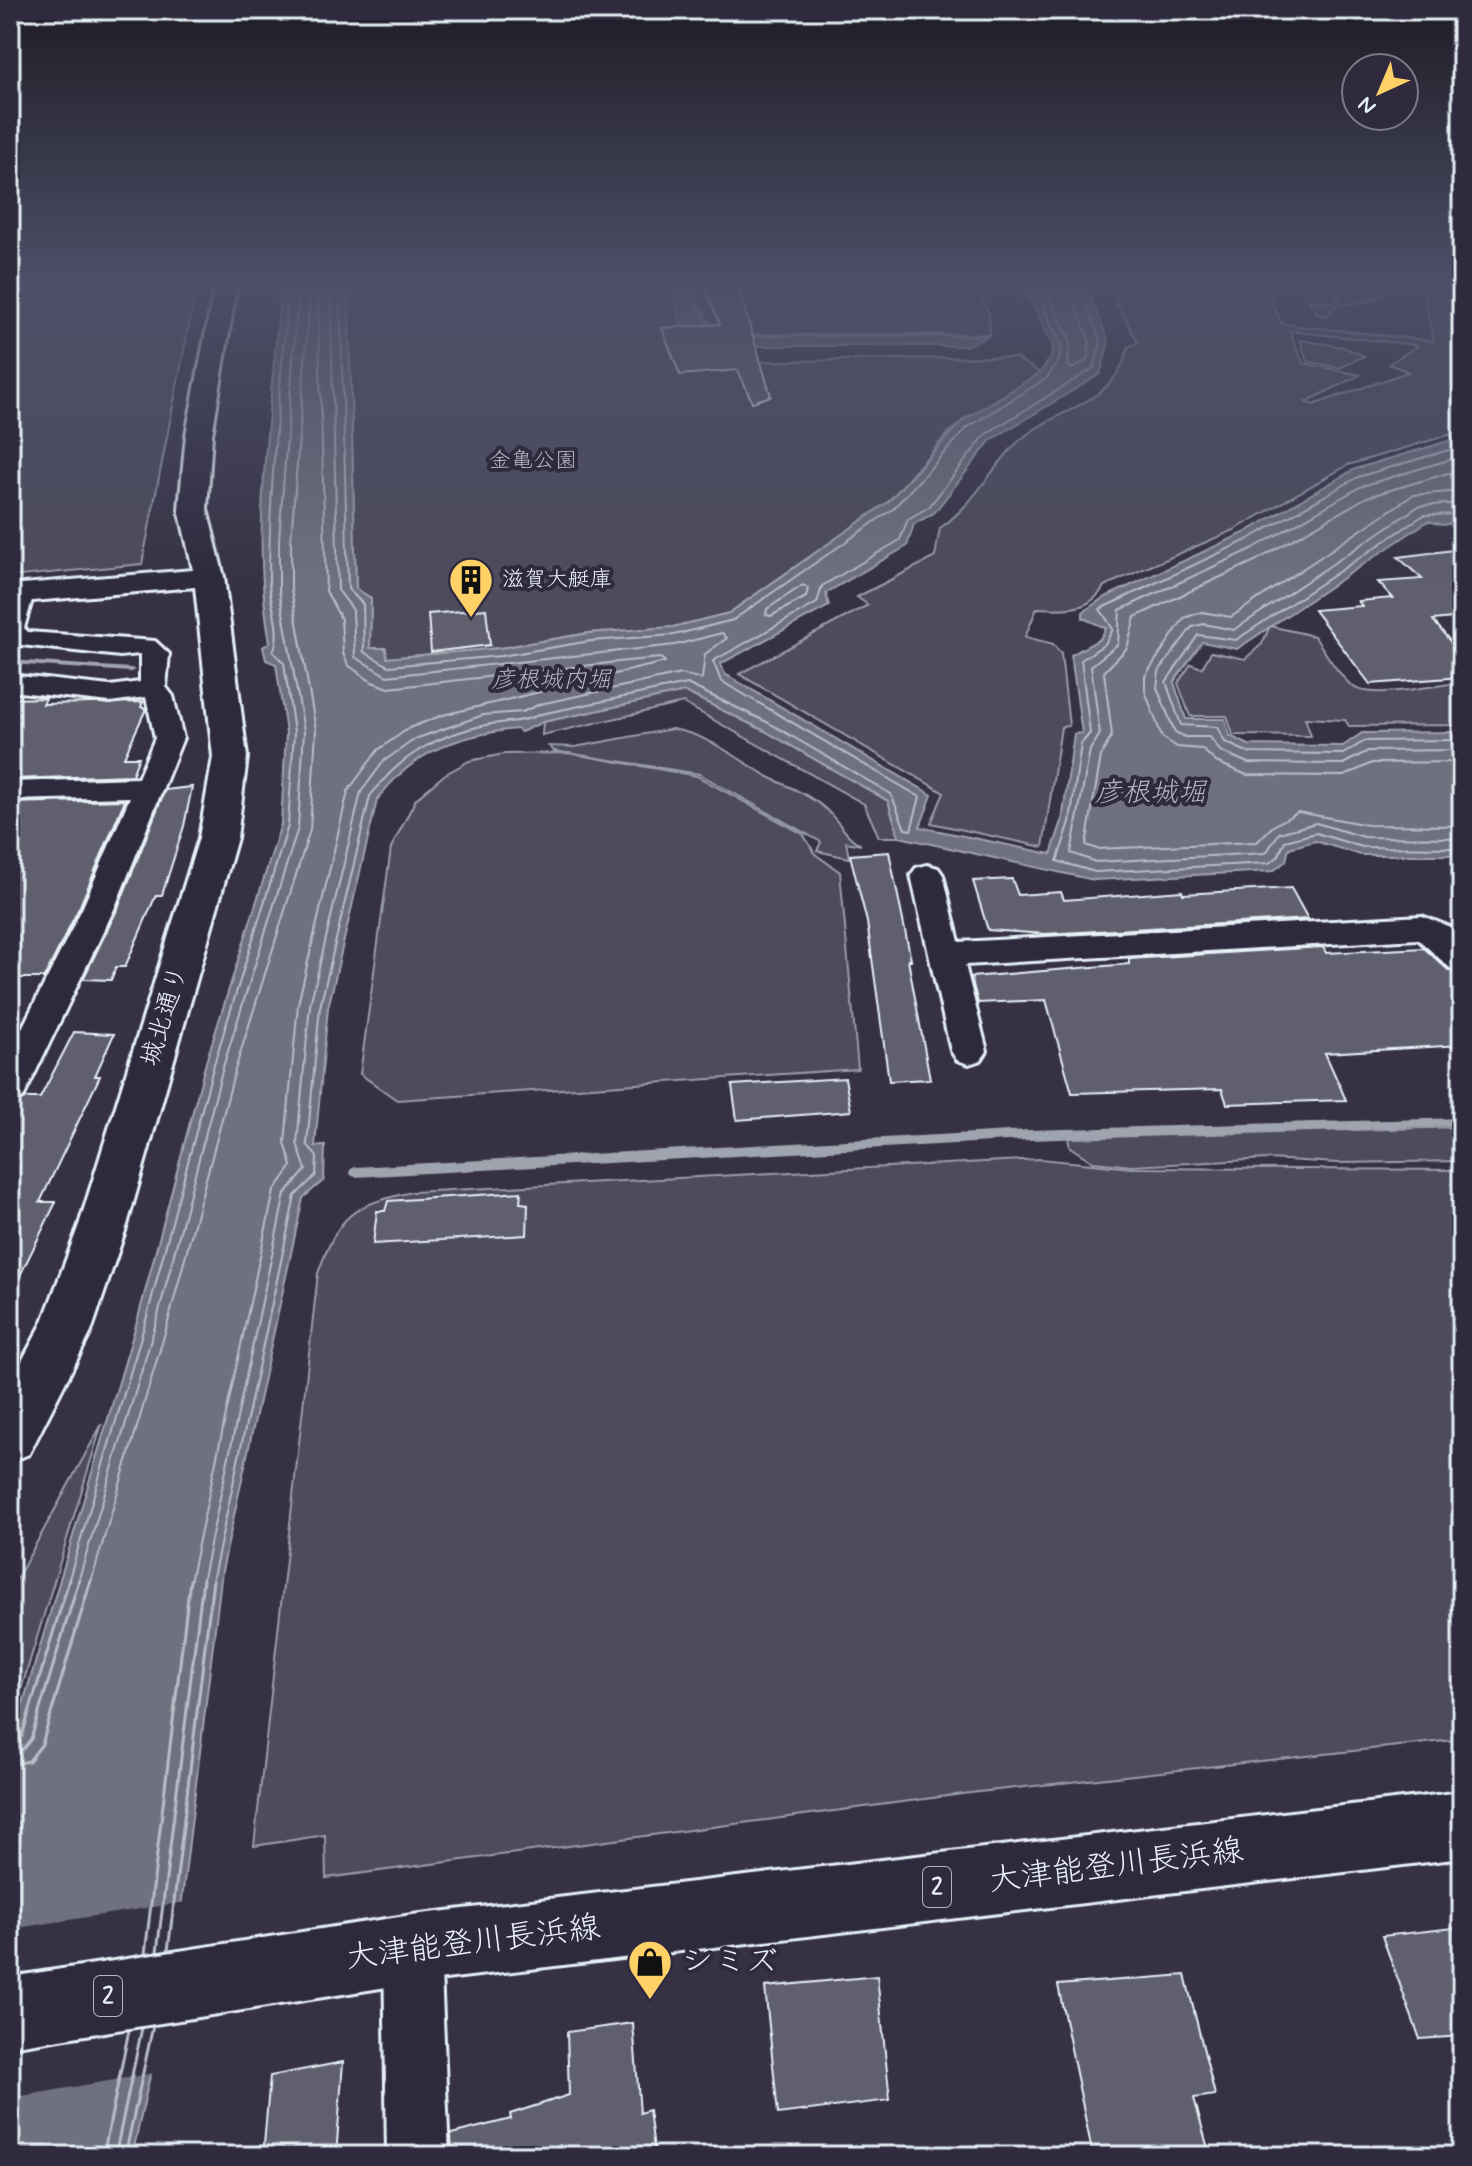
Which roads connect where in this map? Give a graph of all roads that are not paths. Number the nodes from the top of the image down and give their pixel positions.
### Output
1 (208, 385) edge
2 (233, 385) edge
3 (209, 577) junction
4 (16, 594) edge
5 (10, 683) edge
6 (153, 688) junction
7 (150, 787) junction
8 (10, 791) edge
9 (927, 875) dead end
10 (946, 954) junction
11 (1462, 960) edge
12 (969, 1051) dead end
13 (10, 1088) edge
14 (10, 1436) edge
15 (1462, 1825) edge
16 (412, 1949) junction
17 (10, 2012) edge
18 (418, 2156) edge

1 - 3 main road, 城北通り
2 - 3 main road, 城北通り
3 - 4 main road
3 - 14 main road, 城北通り
4 - 6 street
5 - 6 street
6 - 7 street
7 - 8 street
7 - 13 street
9 - 10 street
10 - 11 street
10 - 12 street
15 - 16 main road, 大津能登川長浜線 / 2
16 - 17 main road, 大津能登川長浜線 / 2
16 - 18 street

